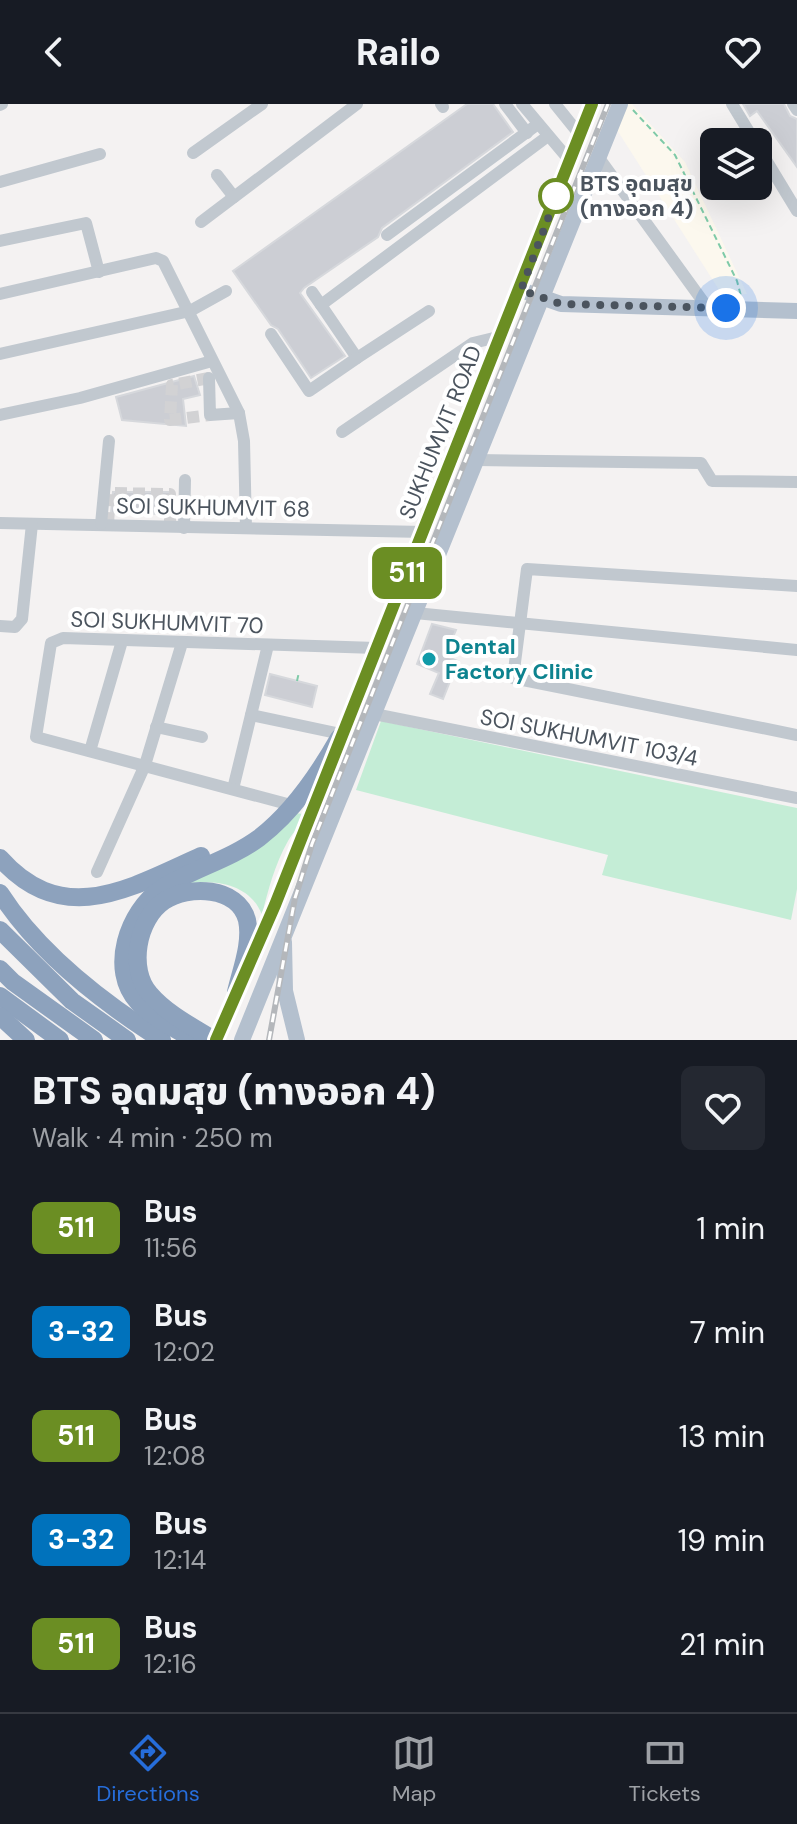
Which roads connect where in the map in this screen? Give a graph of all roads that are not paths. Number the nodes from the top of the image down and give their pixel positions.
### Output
1 (262, 104) edge
2 (357, 104) edge
3 (505, 104) edge
4 (522, 104) edge
5 (555, 104) edge
6 (592, 104) edge
7 (620, 104) edge
8 (732, 104) edge
9 (793, 104) edge
10 (797, 110) edge
11 (538, 124) junction
12 (527, 133) junction
13 (580, 135) junction
14 (548, 136) junction
15 (193, 153) dead end
16 (100, 154) dead end
17 (599, 158) junction
18 (570, 161) junction
19 (217, 175) dead end
20 (0, 182) edge
21 (234, 197) junction
22 (797, 211) edge
23 (201, 222) dead end
24 (387, 235) dead end
25 (0, 241) edge
26 (99, 272) junction
27 (521, 290) junction
28 (226, 291) dead end
29 (312, 292) dead end
30 (0, 294) edge
31 (542, 299) junction
32 (321, 305) junction
33 (707, 307) junction
34 (190, 311) junction
35 (429, 311) dead end
36 (797, 311) edge
37 (271, 334) dead end
38 (502, 336) junction
39 (0, 354) edge
40 (357, 358) junction
41 (212, 361) junction
42 (209, 378) dead end
43 (239, 413) junction
44 (0, 415) edge
45 (342, 432) dead end
46 (109, 441) dead end
47 (477, 460) junction
48 (185, 480) dead end
49 (797, 482) edge
50 (0, 523) edge
51 (32, 524) junction
52 (101, 524) junction
53 (184, 528) junction
54 (246, 528) junction
55 (424, 532) junction
56 (445, 539) junction
57 (797, 586) edge
58 (415, 613) junction
59 (520, 624) junction
60 (0, 626) edge
61 (122, 641) junction
62 (182, 643) junction
63 (268, 645) junction
64 (376, 648) junction
65 (797, 650) edge
66 (251, 715) junction
67 (370, 722) junction
68 (156, 727) junction
69 (342, 732) junction
70 (797, 735) edge
71 (202, 737) dead end
72 (90, 751) junction
73 (145, 765) junction
74 (233, 789) junction
75 (797, 798) edge
76 (291, 805) junction
77 (0, 858) edge
78 (97, 872) dead end
79 (0, 893) edge
80 (0, 903) edge
81 (0, 930) edge
82 (284, 932) junction
83 (0, 938) edge
84 (0, 969) edge
85 (236, 992) junction
86 (0, 996) edge
87 (0, 1016) edge
88 (26, 1040) edge
89 (60, 1040) edge
90 (94, 1040) edge
91 (116, 1040) edge
92 (127, 1040) edge
93 (151, 1040) edge
94 (162, 1040) edge
95 (194, 1040) edge
96 (215, 1040) edge
97 (242, 1040) edge
98 (297, 1040) edge

1 - 15 street
2 - 21 street
3 - 12 street
4 - 11 street
5 - 13 street
6 - 13 main road, SUKHUMVIT ROAD
7 - 17 main road, SUKHUMVIT ROAD
8 - 22 street
9 - 10 street
11 - 12 street
11 - 14 street
12 - 24 street
13 - 18 main road, SUKHUMVIT ROAD
14 - 18 street
14 - 32 street
16 - 20 street
17 - 31 main road, SUKHUMVIT ROAD
17 - 33 street
18 - 27 main road, SUKHUMVIT ROAD
19 - 21 street
21 - 23 street
25 - 26 street
26 - 30 street
26 - 34 street
27 - 31 main road
27 - 38 main road, SUKHUMVIT ROAD
28 - 34 street
29 - 32 street
31 - 33 main road
31 - 47 main road, SUKHUMVIT ROAD
32 - 40 street
33 - 36 main road
34 - 39 street
34 - 41 street
35 - 40 street
37 - 40 street
38 - 45 street
38 - 55 main road, SUKHUMVIT ROAD
41 - 43 street
41 - 44 street
42 - 43 street
43 - 54 street
46 - 52 street
47 - 49 street
47 - 56 main road, SUKHUMVIT ROAD
48 - 53 street
50 - 51 street, SOI SUKHUMVIT 68
51 - 52 street, SOI SUKHUMVIT 68
51 - 60 street
52 - 53 street, SOI SUKHUMVIT 68
53 - 54 street, SOI SUKHUMVIT 68
54 - 55 street, SOI SUKHUMVIT 68
55 - 56 main road
55 - 64 main road, SUKHUMVIT ROAD
56 - 58 main road, SUKHUMVIT ROAD
57 - 59 street
58 - 59 street
58 - 67 main road, SUKHUMVIT ROAD
59 - 65 street
59 - 70 street
61 - 62 street, SOI SUKHUMVIT 70
61 - 72 street
61 - 72 street, SOI SUKHUMVIT 70
62 - 63 street, SOI SUKHUMVIT 70
62 - 68 street
63 - 64 street, SOI SUKHUMVIT 70
63 - 66 street
64 - 69 main road, SUKHUMVIT ROAD
66 - 69 street
66 - 74 street
67 - 75 street, SOI SUKHUMVIT 103/4
67 - 82 main road, SUKHUMVIT ROAD
68 - 71 street
68 - 73 street
69 - 76 highway
69 - 85 main road, SUKHUMVIT ROAD
72 - 73 street
73 - 74 street
73 - 78 street
74 - 76 street
76 - 77 highway
76 - 95 highway
79 - 94 highway
80 - 93 highway
81 - 92 highway
82 - 97 main road, SUKHUMVIT ROAD
82 - 98 main road
83 - 91 highway
84 - 90 highway
85 - 96 main road, SUKHUMVIT ROAD
85 - 96 highway
86 - 89 highway
87 - 88 highway

